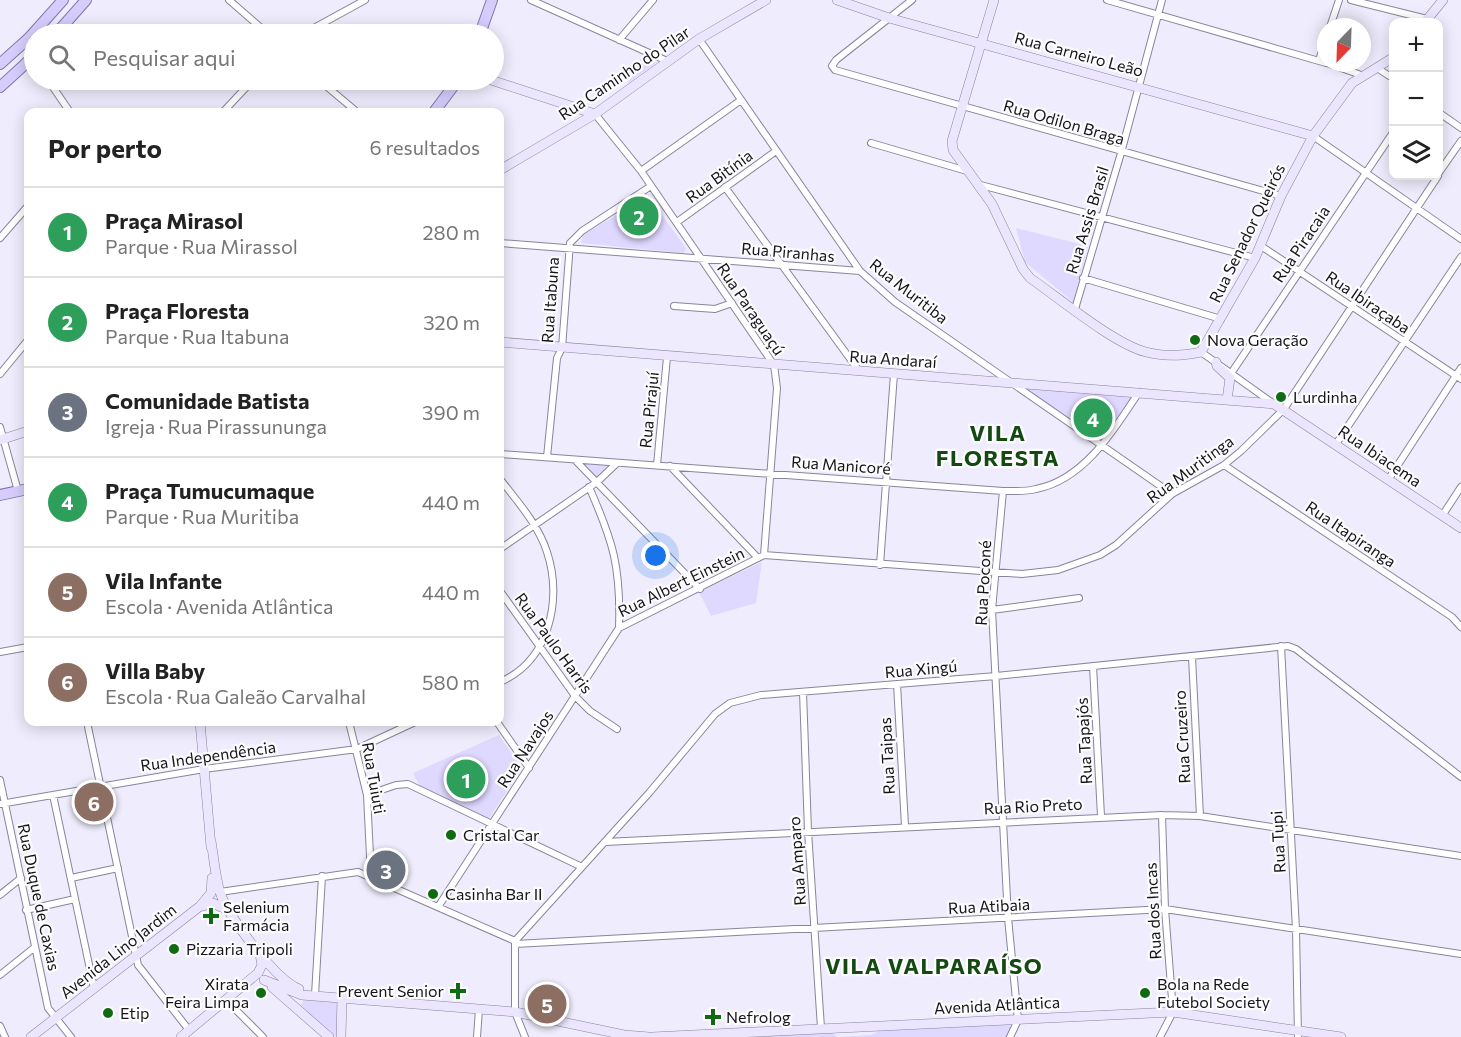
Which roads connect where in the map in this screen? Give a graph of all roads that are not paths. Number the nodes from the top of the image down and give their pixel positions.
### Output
1 (63, 0) edge
2 (86, 0) edge
3 (229, 0) edge
4 (365, 0) edge
5 (492, 0) edge
6 (531, 0) edge
7 (653, 0) edge
8 (766, 0) edge
9 (837, 0) edge
10 (912, 0) edge
11 (994, 0) edge
12 (1107, 0) edge
13 (1162, 0) edge
14 (1339, 0) edge
15 (1351, 0) edge
16 (1443, 0) edge
17 (1158, 14) junction
18 (889, 18) junction
19 (1333, 18) edge
20 (1415, 18) edge
21 (1428, 18) edge
22 (42, 24) edge
23 (65, 24) edge
24 (257, 24) edge
25 (321, 24) edge
26 (484, 24) edge
27 (699, 39) junction
28 (619, 40) junction
29 (24, 42) edge
30 (980, 43) junction
31 (1317, 60) edge
32 (1389, 60) edge
33 (667, 61) junction
34 (0, 64) edge
35 (24, 65) edge
36 (1377, 68) junction
37 (1352, 72) edge
38 (1361, 75) junction
39 (1389, 76) edge
40 (504, 84) edge
41 (1139, 86) junction
42 (0, 87) edge
43 (55, 90) edge
44 (244, 90) edge
45 (331, 90) edge
46 (450, 90) edge
47 (741, 100) junction
48 (962, 107) junction
49 (67, 108) edge
50 (227, 108) edge
51 (352, 108) edge
52 (437, 108) edge
53 (595, 114) junction
54 (1443, 115) edge
55 (1461, 128) edge
56 (1313, 136) junction
57 (1389, 137) edge
58 (1461, 141) edge
59 (871, 143) dead end
60 (776, 151) junction
61 (1121, 153) junction
62 (504, 168) edge
63 (1443, 168) edge
64 (641, 171) junction
65 (967, 171) junction
66 (1364, 173) junction
67 (1435, 180) edge
68 (977, 184) junction
69 (651, 186) junction
70 (724, 187) junction
71 (1281, 196) junction
72 (1415, 209) junction
73 (24, 211) edge
74 (1101, 215) junction
75 (677, 222) junction
76 (0, 238) edge
77 (1461, 239) edge
78 (504, 243) edge
79 (1260, 246) junction
80 (568, 247) junction
81 (1461, 257) edge
82 (1255, 258) junction
83 (701, 259) junction
84 (780, 265) junction
85 (860, 271) junction
86 (1298, 272) junction
87 (1083, 278) junction
88 (732, 303) junction
89 (674, 306) dead end
90 (1351, 307) junction
91 (1075, 309) junction
92 (1221, 319) junction
93 (504, 342) edge
94 (1403, 342) junction
95 (24, 345) edge
96 (562, 348) junction
97 (1201, 352) junction
98 (668, 357) junction
99 (1216, 362) junction
100 (774, 365) junction
101 (1461, 368) edge
102 (1232, 372) junction
103 (860, 373) junction
104 (0, 374) edge
105 (894, 374) junction
106 (1459, 377) edge
107 (1010, 382) junction
108 (1139, 392) junction
109 (1227, 400) junction
110 (1279, 406) junction
111 (0, 427) edge
112 (24, 432) edge
113 (3, 439) edge
114 (1102, 444) junction
115 (1336, 444) junction
116 (504, 454) edge
117 (547, 457) junction
118 (575, 460) junction
119 (617, 463) junction
120 (657, 465) junction
121 (1224, 465) junction
122 (670, 466) junction
123 (770, 473) junction
124 (1388, 480) junction
125 (597, 482) junction
126 (887, 482) junction
127 (504, 483) edge
128 (589, 487) junction
129 (1461, 487) edge
130 (23, 490) edge
131 (1003, 491) junction
132 (1172, 494) junction
133 (0, 495) edge
134 (1442, 516) junction
135 (535, 526) junction
136 (1461, 528) edge
137 (504, 546) edge
138 (761, 557) junction
139 (880, 565) junction
140 (996, 574) junction
141 (700, 589) junction
142 (504, 597) edge
143 (1079, 598) dead end
144 (992, 610) junction
145 (1461, 627) edge
146 (618, 628) junction
147 (1281, 646) junction
148 (24, 648) edge
149 (540, 649) junction
150 (0, 652) edge
151 (1192, 657) junction
152 (1094, 666) junction
153 (996, 676) junction
154 (504, 680) edge
155 (897, 684) junction
156 (803, 692) junction
157 (575, 696) junction
158 (88, 726) edge
159 (200, 726) edge
160 (350, 726) edge
161 (406, 726) edge
162 (500, 726) edge
163 (618, 729) dead end
164 (357, 749) junction
165 (529, 768) junction
166 (204, 769) junction
167 (1461, 777) edge
168 (0, 780) edge
169 (101, 786) junction
170 (53, 795) junction
171 (367, 795) junction
172 (2, 804) edge
173 (1162, 814) junction
174 (1101, 816) junction
175 (1200, 816) junction
176 (1004, 821) junction
177 (491, 825) junction
178 (905, 826) junction
179 (1290, 830) junction
180 (807, 831) junction
181 (211, 841) junction
182 (605, 842) junction
183 (1461, 856) edge
184 (582, 867) junction
185 (118, 868) junction
186 (322, 876) junction
187 (371, 876) junction
188 (21, 878) junction
189 (71, 878) junction
190 (220, 892) junction
191 (0, 895) edge
192 (75, 899) junction
193 (199, 907) junction
194 (438, 907) junction
195 (1165, 909) junction
196 (26, 910) junction
197 (227, 910) junction
198 (1008, 918) junction
199 (1296, 928) junction
200 (816, 929) junction
201 (515, 942) junction
202 (35, 947) junction
203 (260, 954) junction
204 (1461, 954) edge
205 (136, 955) junction
206 (0, 975) edge
207 (260, 978) junction
208 (94, 988) junction
209 (315, 995) junction
210 (342, 998) junction
211 (226, 1000) junction
212 (479, 1009) junction
213 (515, 1012) junction
214 (1173, 1012) junction
215 (55, 1018) junction
216 (1018, 1020) junction
217 (0, 1026) edge
218 (821, 1028) junction
219 (189, 1030) junction
220 (1299, 1034) edge
221 (678, 1036) edge
222 (6, 1037) edge
223 (31, 1037) edge
224 (71, 1037) edge
225 (181, 1037) edge
226 (263, 1037) edge
227 (329, 1037) edge
228 (341, 1037) edge
229 (477, 1037) edge
230 (525, 1037) edge
231 (651, 1037) edge
232 (1010, 1037) edge
233 (1160, 1037) edge
234 (1341, 1037) edge

1 - 22 main road
2 - 23 main road
3 - 24 street
4 - 25 street
5 - 26 main road
6 - 28 street
7 - 28 street
8 - 27 street, Rua Caminho do Pilar
9 - 18 street, Rua Carneiro Leão
10 - 18 street
11 - 30 street
12 - 17 street
13 - 17 street, Rua Assis Brasil
14 - 19 street
15 - 20 street
16 - 21 street
17 - 31 street
17 - 41 street, Rua Assis Brasil
18 - 30 street, Rua Carneiro Leão
18 - 48 street, Rua Odilon Braga
27 - 33 street, Rua Caminho do Pilar
27 - 47 street, Rua Muritiba
28 - 33 street
29 - 34 main road
30 - 41 street, Rua Carneiro Leão
30 - 48 street
32 - 36 street, Rua Senador Queirós
33 - 53 street, Rua Caminho do Pilar
35 - 42 main road
36 - 38 street, Rua Senador Queirós
36 - 39 street
37 - 38 street
38 - 56 street, Rua Senador Queirós
40 - 53 street
41 - 56 street, Rua Carneiro Leão
41 - 61 street, Rua Assis Brasil
43 - 49 street
44 - 50 street
45 - 51 street
46 - 52 main road
47 - 60 street, Rua Muritiba
47 - 64 street
48 - 61 street, Rua Odilon Braga
48 - 65 street
53 - 62 street, Rua Caminho do Pilar
53 - 64 street, Rua Paraguaçú
54 - 55 street
56 - 66 street
56 - 71 street, Rua Senador Queirós
57 - 66 street, Rua Piracaia
58 - 63 street, Rua Muritinga
59 - 65 street
60 - 70 street, Rua Bitínia
60 - 85 street, Rua Muritiba
61 - 71 street, Rua Odilon Braga
61 - 74 street, Rua Assis Brasil
64 - 69 street, Rua Paraguaçú
65 - 68 street
66 - 72 street
66 - 86 street, Rua Piracaia
67 - 72 street, Rua Muritinga
68 - 74 street
68 - 91 street
69 - 75 street, Rua Paraguaçú
69 - 80 street, Rua Itabuna
70 - 75 street, Rua Bitínia
70 - 84 street
71 - 79 street, Rua Senador Queirós
72 - 77 street
72 - 90 street, Rua Muritinga
73 - 76 street
74 - 82 street
74 - 87 street, Rua Assis Brasil
75 - 83 street, Rua Paraguaçú
78 - 80 street, Rua Piranhas
79 - 82 street, Rua Senador Queirós
79 - 86 street, Rua Ibiraçaba
80 - 83 street, Rua Piranhas
80 - 96 street, Rua Itabuna
81 - 94 street
82 - 92 street, Rua Senador Queirós
83 - 84 street, Rua Piranhas
83 - 88 street, Rua Paraguaçú
84 - 85 street, Rua Piranhas
84 - 103 street
85 - 107 street, Rua Muritiba
86 - 90 street, Rua Ibiraçaba
86 - 102 street, Rua Piracaia
87 - 91 street, Rua Assis Brasil
87 - 92 street
88 - 89 street
88 - 100 street, Rua Paraguaçú
90 - 94 street, Rua Ibiraçaba
90 - 110 street, Rua Muritinga
91 - 97 street
92 - 97 street, Rua Senador Queirós
93 - 96 street, Rua Andaraí
94 - 106 street, Rua Ibiraçaba
94 - 115 street
95 - 104 street
96 - 98 street, Rua Andaraí
96 - 117 street, Rua Itabuna
97 - 99 street, Rua Ibiacema
98 - 100 street, Rua Andaraí
98 - 120 street, Rua Pirajuí
99 - 102 street, Rua Ibiacema
99 - 109 street
100 - 103 street, Rua Andaraí
100 - 123 street, Rua Paraguaçú
101 - 106 street
102 - 110 street, Rua Ibiacema
103 - 105 street, Rua Andaraí
105 - 107 street, Rua Andaraí
105 - 126 street
106 - 124 street
107 - 108 street, Rua Andaraí
107 - 114 street, Rua Muritiba
108 - 109 street, Rua Andaraí
108 - 114 street, Rua Manicoré
109 - 110 street, Rua Andaraí
110 - 115 street, Rua Ibiacema
110 - 121 street, Rua Muritinga
111 - 113 street
112 - 113 street
113 - 130 street
114 - 131 street, Rua Manicoré
114 - 132 street, Rua Muritiba
115 - 124 street, Rua Ibiacema
116 - 117 street, Rua Manicoré
117 - 118 street, Rua Manicoré
118 - 119 street, Rua Manicoré
118 - 125 street
119 - 120 street, Rua Manicoré
119 - 125 street
120 - 122 street, Rua Manicoré
121 - 132 street, Rua Muritinga
121 - 145 street, Rua Itapiranga
122 - 123 street, Rua Manicoré
122 - 138 street
123 - 126 street, Rua Manicoré
123 - 138 street, Rua Paraguaçú
124 - 134 street, Rua Ibiacema
125 - 128 street
125 - 141 street
126 - 131 street, Rua Manicoré
126 - 139 street
127 - 135 street
128 - 135 street
128 - 146 street
129 - 134 street
130 - 133 main road
131 - 140 street, Rua Poconé
132 - 140 street, Rua Muritinga
134 - 136 street, Rua Ibiacema
135 - 137 street
135 - 149 street
138 - 139 street, Rua Muritinga
138 - 141 street, Rua Albert Einstein
139 - 140 street, Rua Muritinga
140 - 144 street, Rua Poconé
141 - 146 street, Rua Albert Einstein
142 - 149 street, Rua Paulo Harris
143 - 144 street
144 - 153 street, Rua Poconé
146 - 157 street, Rua Albert Einstein
147 - 151 street, Rua Xingú
147 - 167 street
147 - 179 street, Rua Tupi
148 - 150 street
149 - 154 street
149 - 157 street, Rua Paulo Harris
151 - 152 street, Rua Xingú
151 - 175 street, Rua Cruzeiro
152 - 153 street, Rua Xingú
152 - 174 street, Rua Tapajós
153 - 155 street, Rua Xingú
153 - 176 street, Rua Poconé
155 - 156 street, Rua Xingú
155 - 178 street, Rua Taipas
156 - 180 street, Rua Amparo
156 - 182 street, Rua Xingú
157 - 163 street, Rua Paulo Harris
157 - 165 street, Rua Navajos
158 - 169 street
159 - 166 street
160 - 164 street, Rua Tuiuti
161 - 164 street, Rua Independência
162 - 165 street
164 - 166 street, Rua Independência
164 - 171 street, Rua Tuiuti
165 - 177 street, Rua Navajos
166 - 169 street, Rua Independência
166 - 181 street
168 - 172 street, Rua Duque de Caxias
169 - 170 street, Rua Independência
169 - 185 street
170 - 172 street, Rua Independência
170 - 189 street
171 - 177 street
171 - 187 street, Rua Tuiuti
172 - 188 street, Rua Duque de Caxias
173 - 174 street, Rua Rio Preto
173 - 175 street, Rua Rio Preto
173 - 195 street, Rua dos Incas
174 - 176 street, Rua Rio Preto
175 - 179 street, Rua Rio Preto
176 - 178 street, Rua Rio Preto
176 - 198 street, Rua Poconé
177 - 184 street
177 - 194 street, Rua Navajos
178 - 180 street, Rua Rio Preto
179 - 183 street, Rua Rio Preto
179 - 199 street, Rua Tupi
180 - 182 street, Rua Rio Preto
180 - 200 street, Rua Amparo
181 - 190 street
181 - 193 street
182 - 184 street, Rua Xingú
184 - 201 street, Rua Xingú
185 - 189 street
185 - 205 street
186 - 187 street
186 - 190 street
186 - 209 street
187 - 194 street
188 - 191 street
188 - 196 street, Rua Duque de Caxias
189 - 192 street
190 - 197 street
192 - 196 street
192 - 208 street
193 - 197 street, Avenida Lino Jardim
193 - 205 street, Avenida Lino Jardim
194 - 201 street
195 - 198 street, Rua Atibaia
195 - 199 street, Rua Atibaia
195 - 214 street, Rua dos Incas
196 - 202 street, Rua Duque de Caxias
197 - 203 street
198 - 200 street, Rua Atibaia
198 - 216 street, Rua Poconé
199 - 204 street, Rua Atibaia
199 - 220 street, Rua Tupi
200 - 201 street, Rua Atibaia
200 - 218 street, Rua Amparo
201 - 213 street
202 - 206 street
202 - 215 street, Rua Duque de Caxias
203 - 207 street
203 - 209 street
205 - 208 street, Avenida Lino Jardim
205 - 219 street
207 - 209 street, Avenida Atlântica
207 - 211 street
207 - 227 street
208 - 215 street, Avenida Lino Jardim
209 - 210 street, Avenida Atlântica
210 - 212 street, Avenida Atlântica
210 - 228 street
211 - 219 street
211 - 226 street
212 - 213 street, Avenida Atlântica
212 - 229 street
213 - 230 street
213 - 231 street, Avenida Atlântica
214 - 216 street, Avenida Atlântica
214 - 220 street, Avenida Atlântica
214 - 233 street
215 - 223 street, Avenida Lino Jardim
215 - 224 street, Rua Duque de Caxias
216 - 218 street, Avenida Atlântica
216 - 232 street
217 - 222 street
218 - 221 street, Avenida Atlântica
219 - 225 street
220 - 234 street, Avenida Atlântica
221 - 231 street, Avenida Atlântica

